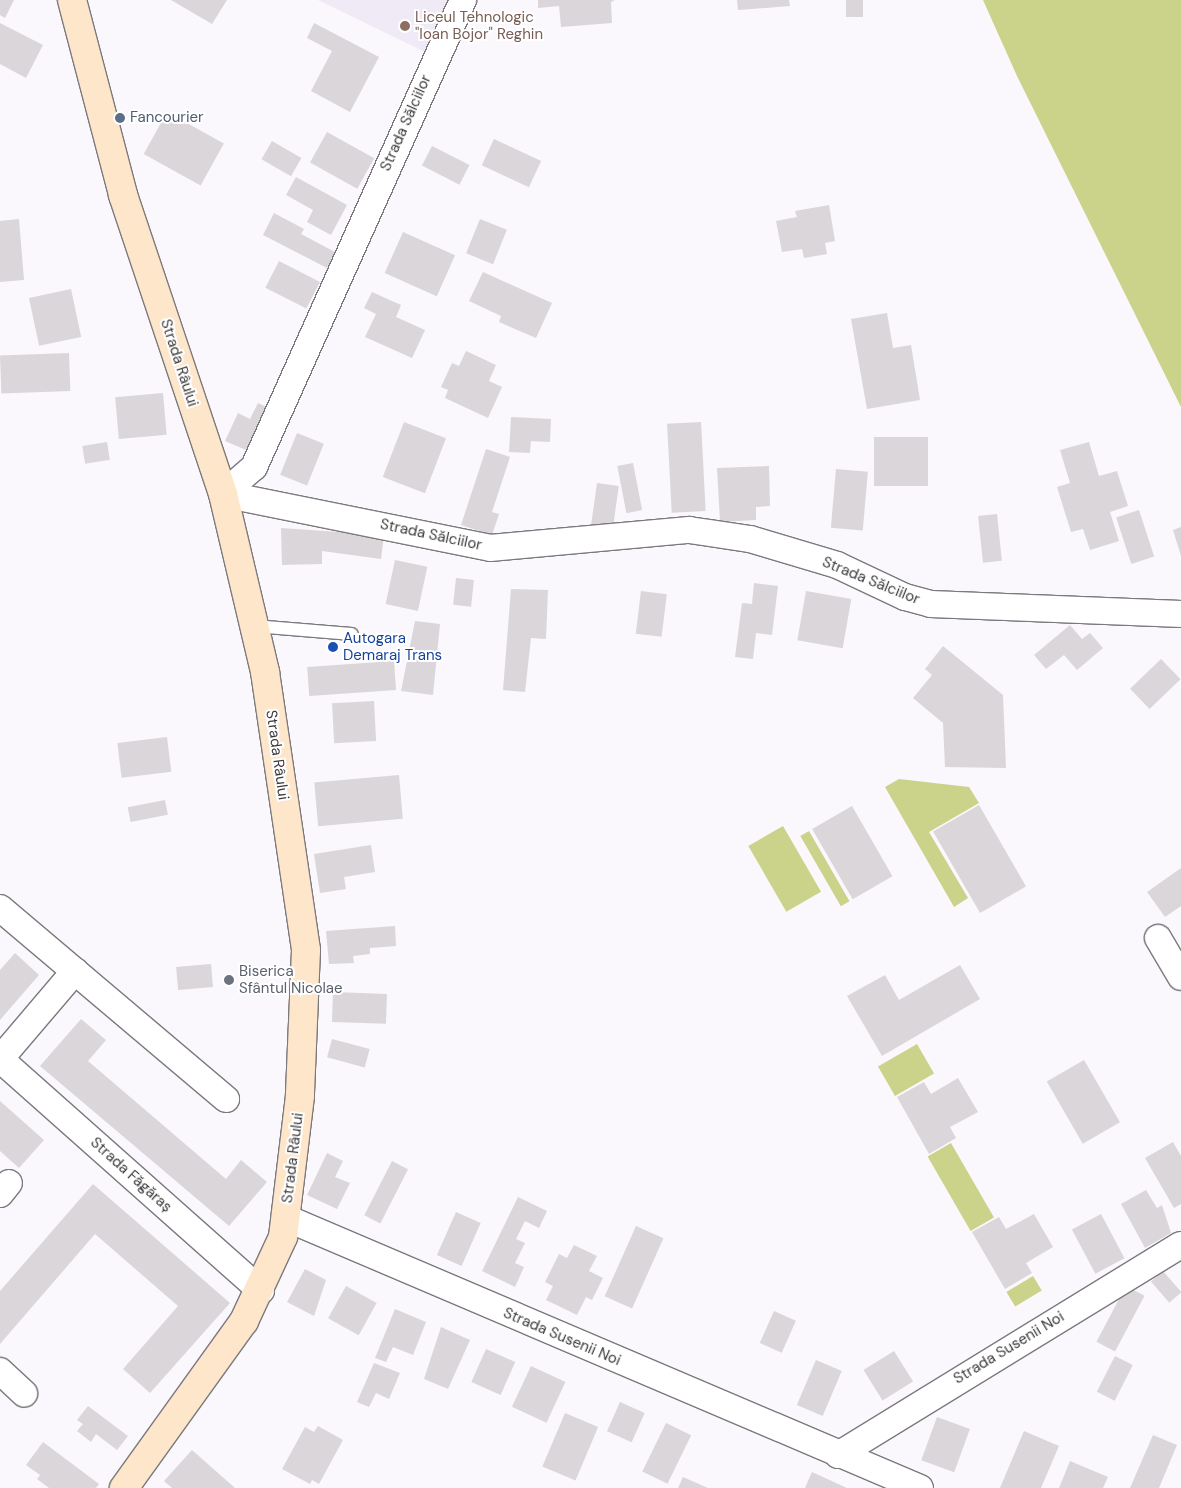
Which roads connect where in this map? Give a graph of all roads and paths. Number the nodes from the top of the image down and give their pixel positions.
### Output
1 (72, 0) edge
2 (463, 0) edge
3 (223, 494) junction
4 (1181, 614) edge
5 (254, 626) junction
6 (352, 634) dead end
7 (0, 908) edge
8 (1158, 938) dead end
9 (75, 970) junction
10 (1181, 977) edge
11 (0, 1059) edge
12 (226, 1099) dead end
13 (286, 1218) junction
14 (1181, 1245) edge
15 (261, 1291) junction
16 (0, 1371) edge
17 (24, 1393) dead end
18 (838, 1455) junction
19 (124, 1488) edge
20 (920, 1488) edge

1 - 3 main road, Strada Râului
2 - 3 street, Strada Sălciilor
3 - 4 street, Strada Sălciilor
3 - 5 main road, Strada Râului
5 - 6 lane
5 - 13 main road, Strada Râului
7 - 9 street
8 - 10 street
9 - 11 street
9 - 12 street
11 - 15 street, Strada Făgăraș
13 - 15 main road, Strada Râului
13 - 18 street, Strada Susenii Noi
14 - 18 street, Strada Susenii Noi
15 - 19 main road, Strada Râului
16 - 17 street
18 - 20 street, Strada Susenii Noi

